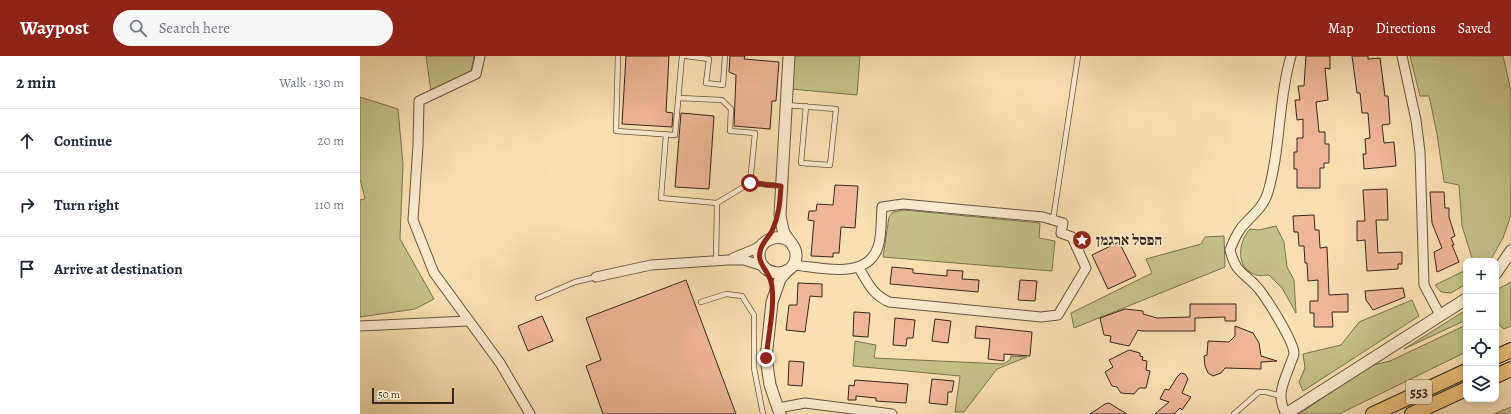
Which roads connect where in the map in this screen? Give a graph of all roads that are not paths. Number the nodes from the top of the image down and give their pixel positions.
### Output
1 (480, 56) edge
2 (618, 56) edge
3 (682, 56) edge
4 (686, 56) edge
5 (725, 56) edge
6 (789, 56) edge
7 (1078, 56) edge
8 (1291, 56) edge
9 (1402, 56) edge
10 (678, 98) junction
11 (786, 105) junction
12 (806, 106) junction
13 (666, 135) junction
14 (750, 183) junction
15 (781, 186) junction
16 (717, 203) junction
17 (780, 207) junction
18 (1053, 221) junction
19 (788, 240) junction
20 (766, 242) junction
21 (1511, 251) edge
22 (728, 260) junction
23 (716, 261) junction
24 (765, 268) junction
25 (790, 268) junction
26 (859, 268) junction
27 (1499, 269) edge
28 (596, 277) joint
29 (773, 296) junction
30 (538, 298) dead end
31 (1463, 301) edge
32 (701, 302) dead end
33 (1440, 315) junction
34 (468, 321) junction
35 (360, 326) edge
36 (1511, 350) edge
37 (1499, 356) edge
38 (1511, 369) edge
39 (1463, 372) edge
40 (1499, 375) edge
41 (1463, 390) edge
42 (1280, 396) junction
43 (779, 411) edge
44 (530, 414) edge
45 (763, 414) edge
46 (892, 414) edge
47 (1234, 414) edge
48 (1286, 414) edge
49 (1373, 414) edge
50 (1412, 414) edge

1 - 34 street
2 - 13 lane
3 - 10 lane
4 - 5 lane
6 - 11 street
7 - 18 lane
8 - 42 street
9 - 33 street
10 - 13 lane
10 - 14 lane
11 - 12 lane
11 - 15 street
12 - 12 lane
13 - 16 lane
14 - 15 lane
14 - 16 lane
15 - 17 street
16 - 23 lane
17 - 19 street
17 - 20 street
18 - 26 street
18 - 26 street
19 - 20 street
19 - 25 street
20 - 22 street
20 - 24 street
21 - 27 street
22 - 23 street
22 - 24 street
23 - 28 street
24 - 25 street
24 - 29 street
25 - 26 street
25 - 29 street
28 - 30 lane
29 - 43 street
31 - 33 street
32 - 45 lane
33 - 48 street
34 - 35 street
34 - 44 street
36 - 37 main road
38 - 40 main road
39 - 49 main road, 553
41 - 50 main road, 553
42 - 47 lane
42 - 48 street
43 - 46 street

